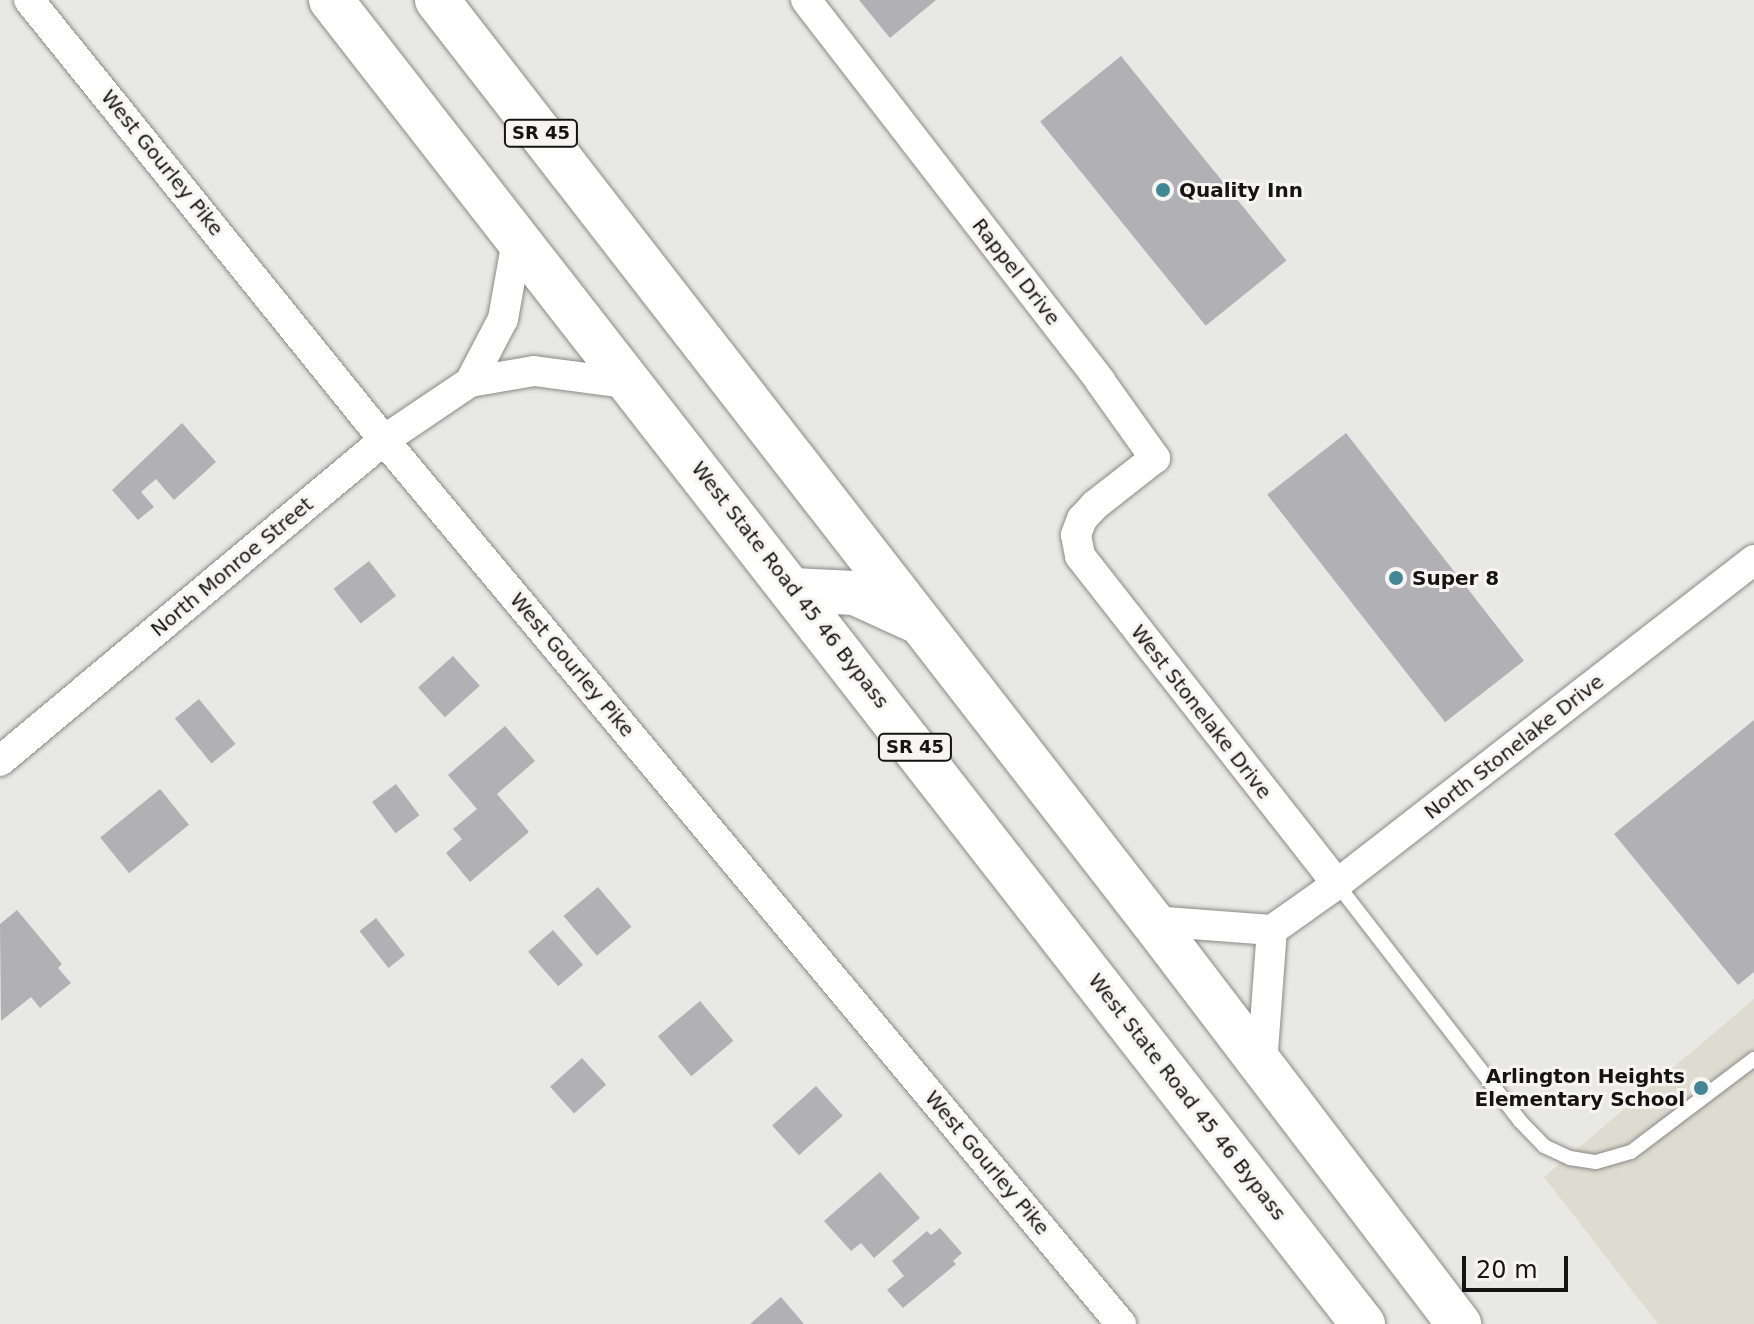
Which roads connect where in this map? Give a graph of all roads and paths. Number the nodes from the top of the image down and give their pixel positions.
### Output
1 (29, 0) edge
2 (331, 0) edge
3 (437, 0) edge
4 (806, 0) edge
5 (518, 235) junction
6 (470, 382) junction
7 (633, 384) junction
8 (384, 440) junction
9 (1076, 535) joint
10 (1754, 560) edge
11 (793, 590) junction
12 (922, 626) junction
13 (0, 761) edge
14 (1337, 884) junction
15 (1152, 921) junction
16 (1272, 930) junction
17 (1754, 1059) edge
18 (1262, 1065) junction
19 (1121, 1324) edge
20 (1363, 1324) edge
21 (1459, 1324) edge

1 - 8 street, West Gourley Pike
2 - 5 highway, West State Road 45 46 Bypass / SR 45
3 - 12 highway, SR 45
4 - 9 street, Rappel Drive
5 - 6 street, North Monroe Street
5 - 7 highway, West State Road 45 46 Bypass / SR 45
6 - 7 street, North Monroe Street
6 - 8 street, North Monroe Street
7 - 11 highway, West State Road 45 46 Bypass / SR 45
8 - 13 street, North Monroe Street
8 - 19 street, West Gourley Pike
9 - 14 street, West Stonelake Drive
10 - 14 street, North Stonelake Drive
11 - 12 highway
11 - 20 highway, West State Road 45 46 Bypass / SR 45
12 - 15 highway, SR 45
14 - 16 street, North Stonelake Drive
14 - 17 lane
15 - 16 street
15 - 18 highway, SR 45
16 - 18 street
18 - 21 highway, SR 45

